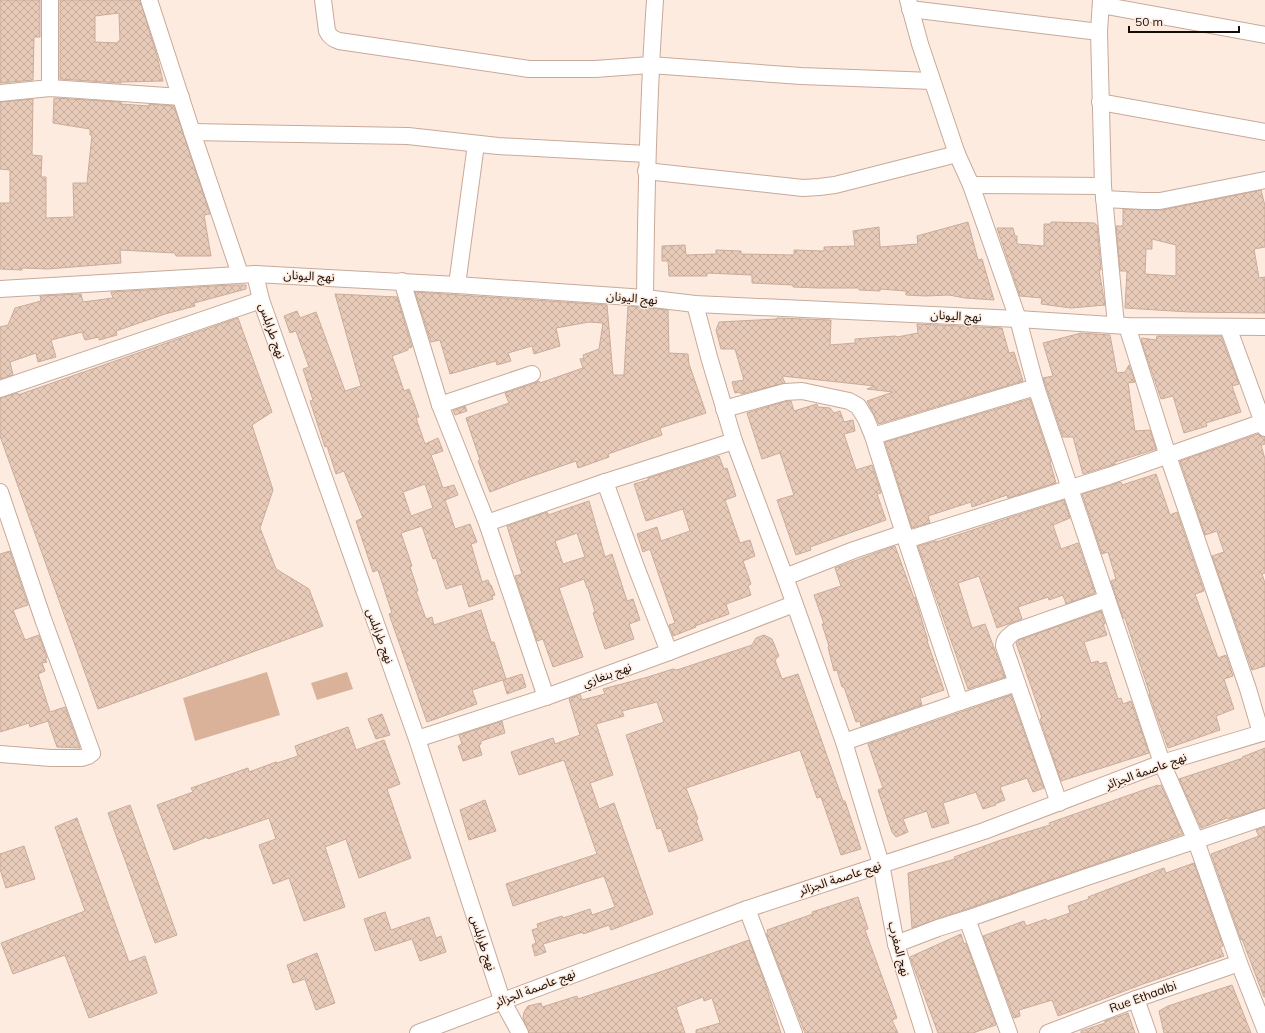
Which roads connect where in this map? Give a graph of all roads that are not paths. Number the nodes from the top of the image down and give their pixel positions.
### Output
1 (50, 0) edge
2 (149, 0) edge
3 (323, 0) edge
4 (655, 0) edge
5 (1101, 3) edge
6 (909, 5) edge
7 (1099, 32) junction
8 (1265, 35) edge
9 (650, 65) junction
10 (932, 81) junction
11 (50, 88) junction
12 (0, 93) edge
13 (181, 97) junction
14 (1100, 102) junction
15 (192, 132) junction
16 (1265, 132) edge
17 (476, 144) junction
18 (647, 154) junction
19 (957, 154) junction
20 (646, 171) junction
21 (1265, 180) edge
22 (971, 185) junction
23 (1104, 192) junction
24 (248, 274) junction
25 (402, 281) junction
26 (456, 285) junction
27 (0, 289) edge
28 (645, 298) junction
29 (261, 300) junction
30 (695, 304) junction
31 (1018, 319) junction
32 (1121, 326) junction
33 (1228, 327) junction
34 (1265, 327) edge
35 (532, 374) dead end
36 (1036, 387) junction
37 (0, 388) edge
38 (440, 405) junction
39 (724, 409) junction
40 (1264, 425) edge
41 (874, 436) junction
42 (734, 441) junction
43 (1168, 456) junction
44 (606, 482) junction
45 (1069, 488) junction
46 (1, 498) edge
47 (487, 523) junction
48 (905, 536) junction
49 (785, 578) junction
50 (1107, 599) junction
51 (794, 604) junction
52 (669, 652) junction
53 (1017, 683) junction
54 (546, 697) junction
55 (960, 702) junction
56 (1263, 732) edge
57 (417, 739) junction
58 (844, 742) junction
59 (0, 754) edge
60 (1162, 763) junction
61 (1059, 803) junction
62 (1265, 817) edge
63 (1196, 841) junction
64 (881, 864) junction
65 (747, 909) junction
66 (967, 919) junction
67 (896, 944) junction
68 (1239, 963) junction
69 (1136, 999) junction
70 (502, 1000) junction
71 (1265, 1029) edge
72 (418, 1033) edge
73 (520, 1033) edge
74 (794, 1033) edge
75 (924, 1033) edge
76 (1009, 1033) edge
77 (1048, 1033) edge
78 (1148, 1033) edge

1 - 11 street
2 - 13 street, نهج طرابلس
3 - 9 street
4 - 9 street
5 - 7 street
5 - 8 street
6 - 7 street
6 - 10 street
7 - 14 street
9 - 10 street
9 - 18 street
10 - 19 street
11 - 12 street
11 - 13 street
13 - 15 street, نهج طرابلس
14 - 16 street
14 - 23 street
15 - 17 street
15 - 24 street, نهج طرابلس
17 - 18 street
17 - 26 street
18 - 20 street
19 - 20 street
19 - 22 street
20 - 28 street
21 - 23 street
22 - 23 street
22 - 31 street
23 - 32 street
24 - 25 street, نهج اليونان
24 - 27 street, نهج اليونان
24 - 29 street, نهج طرابلس
25 - 26 street, نهج اليونان
25 - 38 street
26 - 28 street, نهج اليونان
28 - 30 street, نهج اليونان
29 - 37 street
29 - 57 street, نهج طرابلس
30 - 31 street, نهج اليونان
30 - 39 street, نهج المغرب
31 - 32 street, نهج اليونان
31 - 36 street
32 - 33 street, نهج اليونان
32 - 43 street
33 - 34 street, نهج اليونان
33 - 40 street
35 - 38 street
36 - 41 street
36 - 45 street
38 - 47 street
39 - 41 street
39 - 42 street, نهج المغرب
40 - 43 street
41 - 48 street
42 - 44 street
42 - 49 street, نهج المغرب
43 - 45 street
43 - 56 street
44 - 47 street
44 - 52 street
45 - 48 street
45 - 50 street
46 - 59 street
47 - 54 street
48 - 49 street
48 - 55 street
49 - 51 street, نهج المغرب
50 - 53 street
50 - 60 street
51 - 52 street, نهج بنغازي
51 - 58 street, نهج المغرب
52 - 54 street, نهج بنغازي
53 - 55 street
53 - 61 street
54 - 57 street, نهج بنغازي
55 - 58 street
56 - 60 street, نهج عاصمة الجزائر
57 - 70 street, نهج طرابلس
58 - 64 street, نهج المغرب
60 - 61 street, نهج عاصمة الجزائر
60 - 63 street
61 - 64 street, نهج عاصمة الجزائر
62 - 63 street
63 - 66 street
63 - 68 street
64 - 65 street, نهج عاصمة الجزائر
64 - 67 street, نهج المغرب
65 - 70 street, نهج عاصمة الجزائر
65 - 74 street
66 - 67 street
66 - 76 street
67 - 75 street, نهج المغرب
68 - 69 street, Rue Ethaalbi
68 - 71 street
69 - 77 street, Rue Ethaalbi
69 - 78 street
70 - 72 street, نهج عاصمة الجزائر
70 - 73 street, نهج طرابلس

